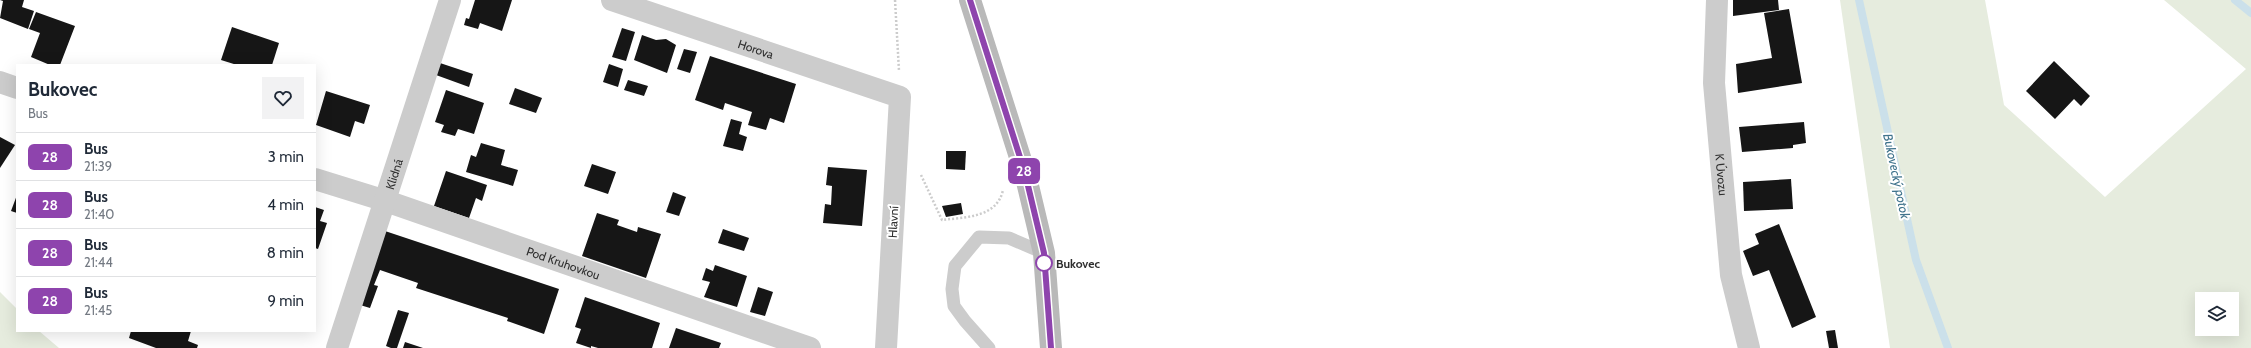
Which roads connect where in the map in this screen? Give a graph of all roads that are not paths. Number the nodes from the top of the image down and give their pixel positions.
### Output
1 (450, 0) edge
2 (612, 0) edge
3 (970, 0) edge
4 (1717, 0) edge
5 (0, 82) edge
6 (16, 88) edge
7 (900, 97) joint
8 (316, 179) edge
9 (386, 201) junction
10 (1044, 253) junction
11 (337, 348) edge
12 (810, 348) edge
13 (886, 348) edge
14 (989, 348) edge
15 (1051, 348) edge
16 (1749, 348) edge

1 - 9 street, Klidná
2 - 7 street, Horova
3 - 10 street
4 - 16 street, K Úvozu
5 - 6 street
7 - 13 street, Hlavní
8 - 9 street, Pod Kruhovkou
9 - 11 street, Klidná
9 - 12 street, Pod Kruhovkou
10 - 14 lane
10 - 15 street

